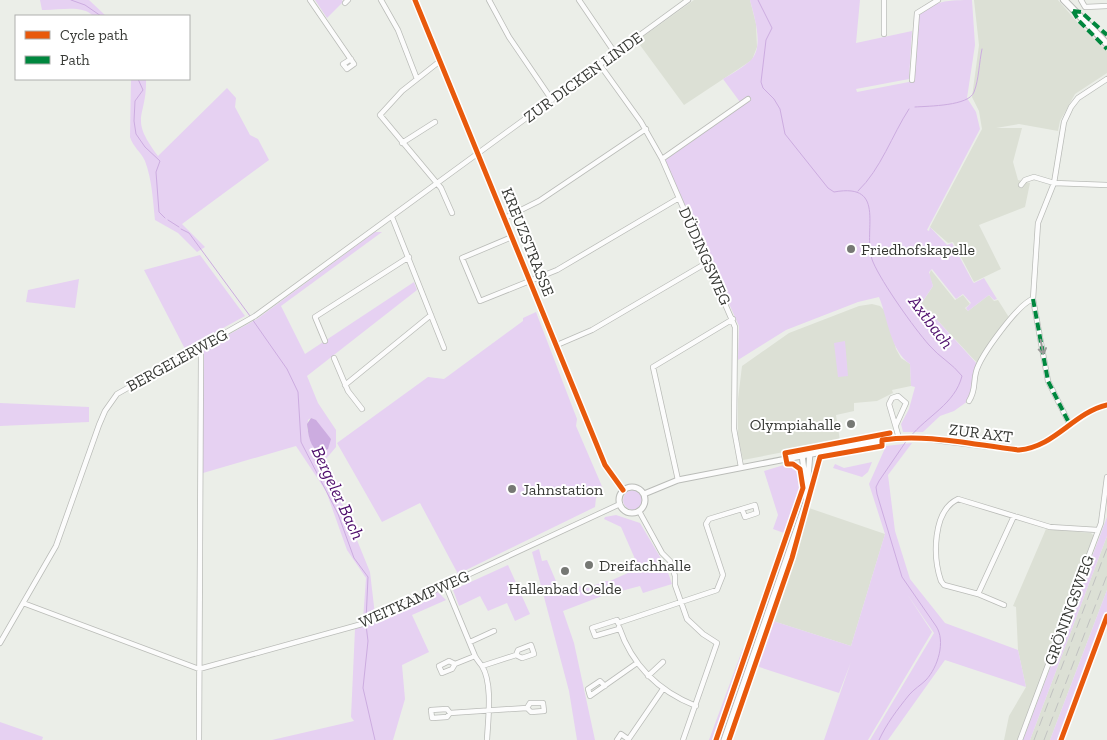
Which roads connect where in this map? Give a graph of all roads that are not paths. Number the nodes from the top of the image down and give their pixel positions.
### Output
1 (310, 0) edge
2 (381, 0) edge
3 (415, 0) edge
4 (489, 0) edge
5 (579, 0) edge
6 (884, 0) edge
7 (938, 0) edge
8 (1064, 0) edge
9 (1081, 0) edge
10 (685, 1) edge
11 (1107, 6) edge
12 (884, 34) dead end
13 (1107, 43) edge
14 (615, 53) junction
15 (351, 59) dead end
16 (440, 61) junction
17 (600, 65) junction
18 (417, 79) junction
19 (1107, 79) edge
20 (912, 80) dead end
21 (748, 99) dead end
22 (552, 100) junction
23 (435, 122) dead end
24 (646, 130) junction
25 (402, 143) junction
26 (478, 154) junction
27 (662, 159) junction
28 (437, 183) junction
29 (1054, 183) junction
30 (1021, 185) dead end
31 (1107, 185) edge
32 (679, 198) junction
33 (452, 213) dead end
34 (392, 218) junction
35 (504, 218) junction
36 (512, 237) junction
37 (408, 257) junction
38 (708, 262) junction
39 (531, 281) junction
40 (1033, 299) junction
41 (432, 314) junction
42 (732, 319) junction
43 (326, 341) dead end
44 (557, 345) junction
45 (199, 348) junction
46 (444, 348) dead end
47 (334, 358) dead end
48 (345, 384) junction
49 (969, 401) dead end
50 (1107, 405) edge
51 (362, 409) dead end
52 (896, 425) junction
53 (1070, 425) junction
54 (902, 438) junction
55 (810, 453) junction
56 (802, 455) junction
57 (741, 467) junction
58 (1107, 477) edge
59 (678, 480) junction
60 (623, 490) junction
61 (644, 494) junction
62 (620, 504) junction
63 (742, 509) dead end
64 (639, 511) junction
65 (802, 512) junction
66 (1014, 516) junction
67 (1098, 530) junction
68 (446, 586) junction
69 (978, 594) junction
70 (681, 602) junction
71 (23, 603) junction
72 (1004, 605) dead end
73 (1107, 616) edge
74 (619, 626) junction
75 (494, 630) dead end
76 (1100, 634) junction
77 (1107, 636) edge
78 (470, 642) junction
79 (0, 644) edge
80 (516, 655) dead end
81 (475, 656) junction
82 (663, 662) dead end
83 (637, 663) junction
84 (455, 664) dead end
85 (482, 666) junction
86 (199, 670) junction
87 (648, 676) junction
88 (604, 686) dead end
89 (664, 689) junction
90 (696, 706) junction
91 (527, 708) dead end
92 (488, 710) junction
93 (450, 713) dead end
94 (199, 740) edge
95 (487, 740) edge
96 (617, 740) edge
97 (628, 740) edge
98 (683, 740) edge
99 (724, 740) edge
100 (1020, 740) edge
101 (1061, 740) edge

1 - 15 street
2 - 18 street
3 - 16 street, KREUZSTRASSE
4 - 22 street
5 - 14 street
6 - 12 street
7 - 20 street
8 - 13 main road
9 - 11 street
10 - 14 street, ZUR DICKEN LINDE
14 - 17 street, ZUR DICKEN LINDE
16 - 18 street
16 - 26 street, KREUZSTRASSE
17 - 22 street, ZUR DICKEN LINDE
17 - 24 street, DÜDINGSWEG
18 - 25 street
19 - 29 street
21 - 27 street
22 - 26 street, ZUR DICKEN LINDE
23 - 25 street
24 - 27 street, DÜDINGSWEG
24 - 35 street
25 - 28 street
26 - 28 street, BERGELERWEG
26 - 35 street, KREUZSTRASSE
27 - 32 street, DÜDINGSWEG
28 - 33 street
28 - 34 street, BERGELERWEG
29 - 30 street
29 - 31 street
29 - 40 street
32 - 38 street, DÜDINGSWEG
32 - 39 street
34 - 37 street
34 - 45 street, BERGELERWEG
35 - 36 street, KREUZSTRASSE
36 - 39 street, KREUZSTRASSE
36 - 39 street
37 - 41 street
37 - 43 street
38 - 42 street, DÜDINGSWEG
38 - 44 street
39 - 44 street, KREUZSTRASSE
40 - 49 street
40 -> 53 street
41 - 46 street
41 - 48 street
42 - 57 street, DÜDINGSWEG
42 - 59 street
44 - 60 street, KREUZSTRASSE
45 - 71 street, BERGELERWEG
45 - 86 street
47 - 48 street
48 - 51 street
50 - 53 street, ZUR AXT
52 - 52 street
52 - 54 street
53 - 54 street, ZUR AXT
54 - 55 street, ZUR AXT
55 - 56 street, ZUR AXT
55 - 65 street
56 - 57 street, ZUR AXT
56 - 65 street
57 - 59 street, ZUR AXT
58 - 67 street, GRÖNINGSWEG
59 - 61 street, ZUR AXT
60 - 61 street
60 - 62 street
61 - 64 street
62 - 64 street
62 - 68 street, WEITKAMPWEG
63 - 70 street
64 - 70 street
65 - 99 street
66 - 67 street
66 - 69 street
66 - 69 street
67 - 100 street, GRÖNINGSWEG
68 - 78 street
68 - 86 street, WEITKAMPWEG
69 - 72 street
70 - 74 street
70 - 90 street
71 - 79 street, BERGELERWEG
71 - 86 street
73 - 76 street
74 - 74 street
74 - 83 street
75 - 78 street
76 - 77 street
76 - 101 street
78 - 81 street
80 - 85 street
81 - 84 street
81 - 85 street
82 - 87 street
83 - 87 street
83 - 88 street
85 - 92 street
86 - 94 street
87 - 89 street
89 - 90 street
89 - 97 street
90 - 98 street
91 - 92 street
92 - 93 street
92 - 95 street
96 - 97 street

